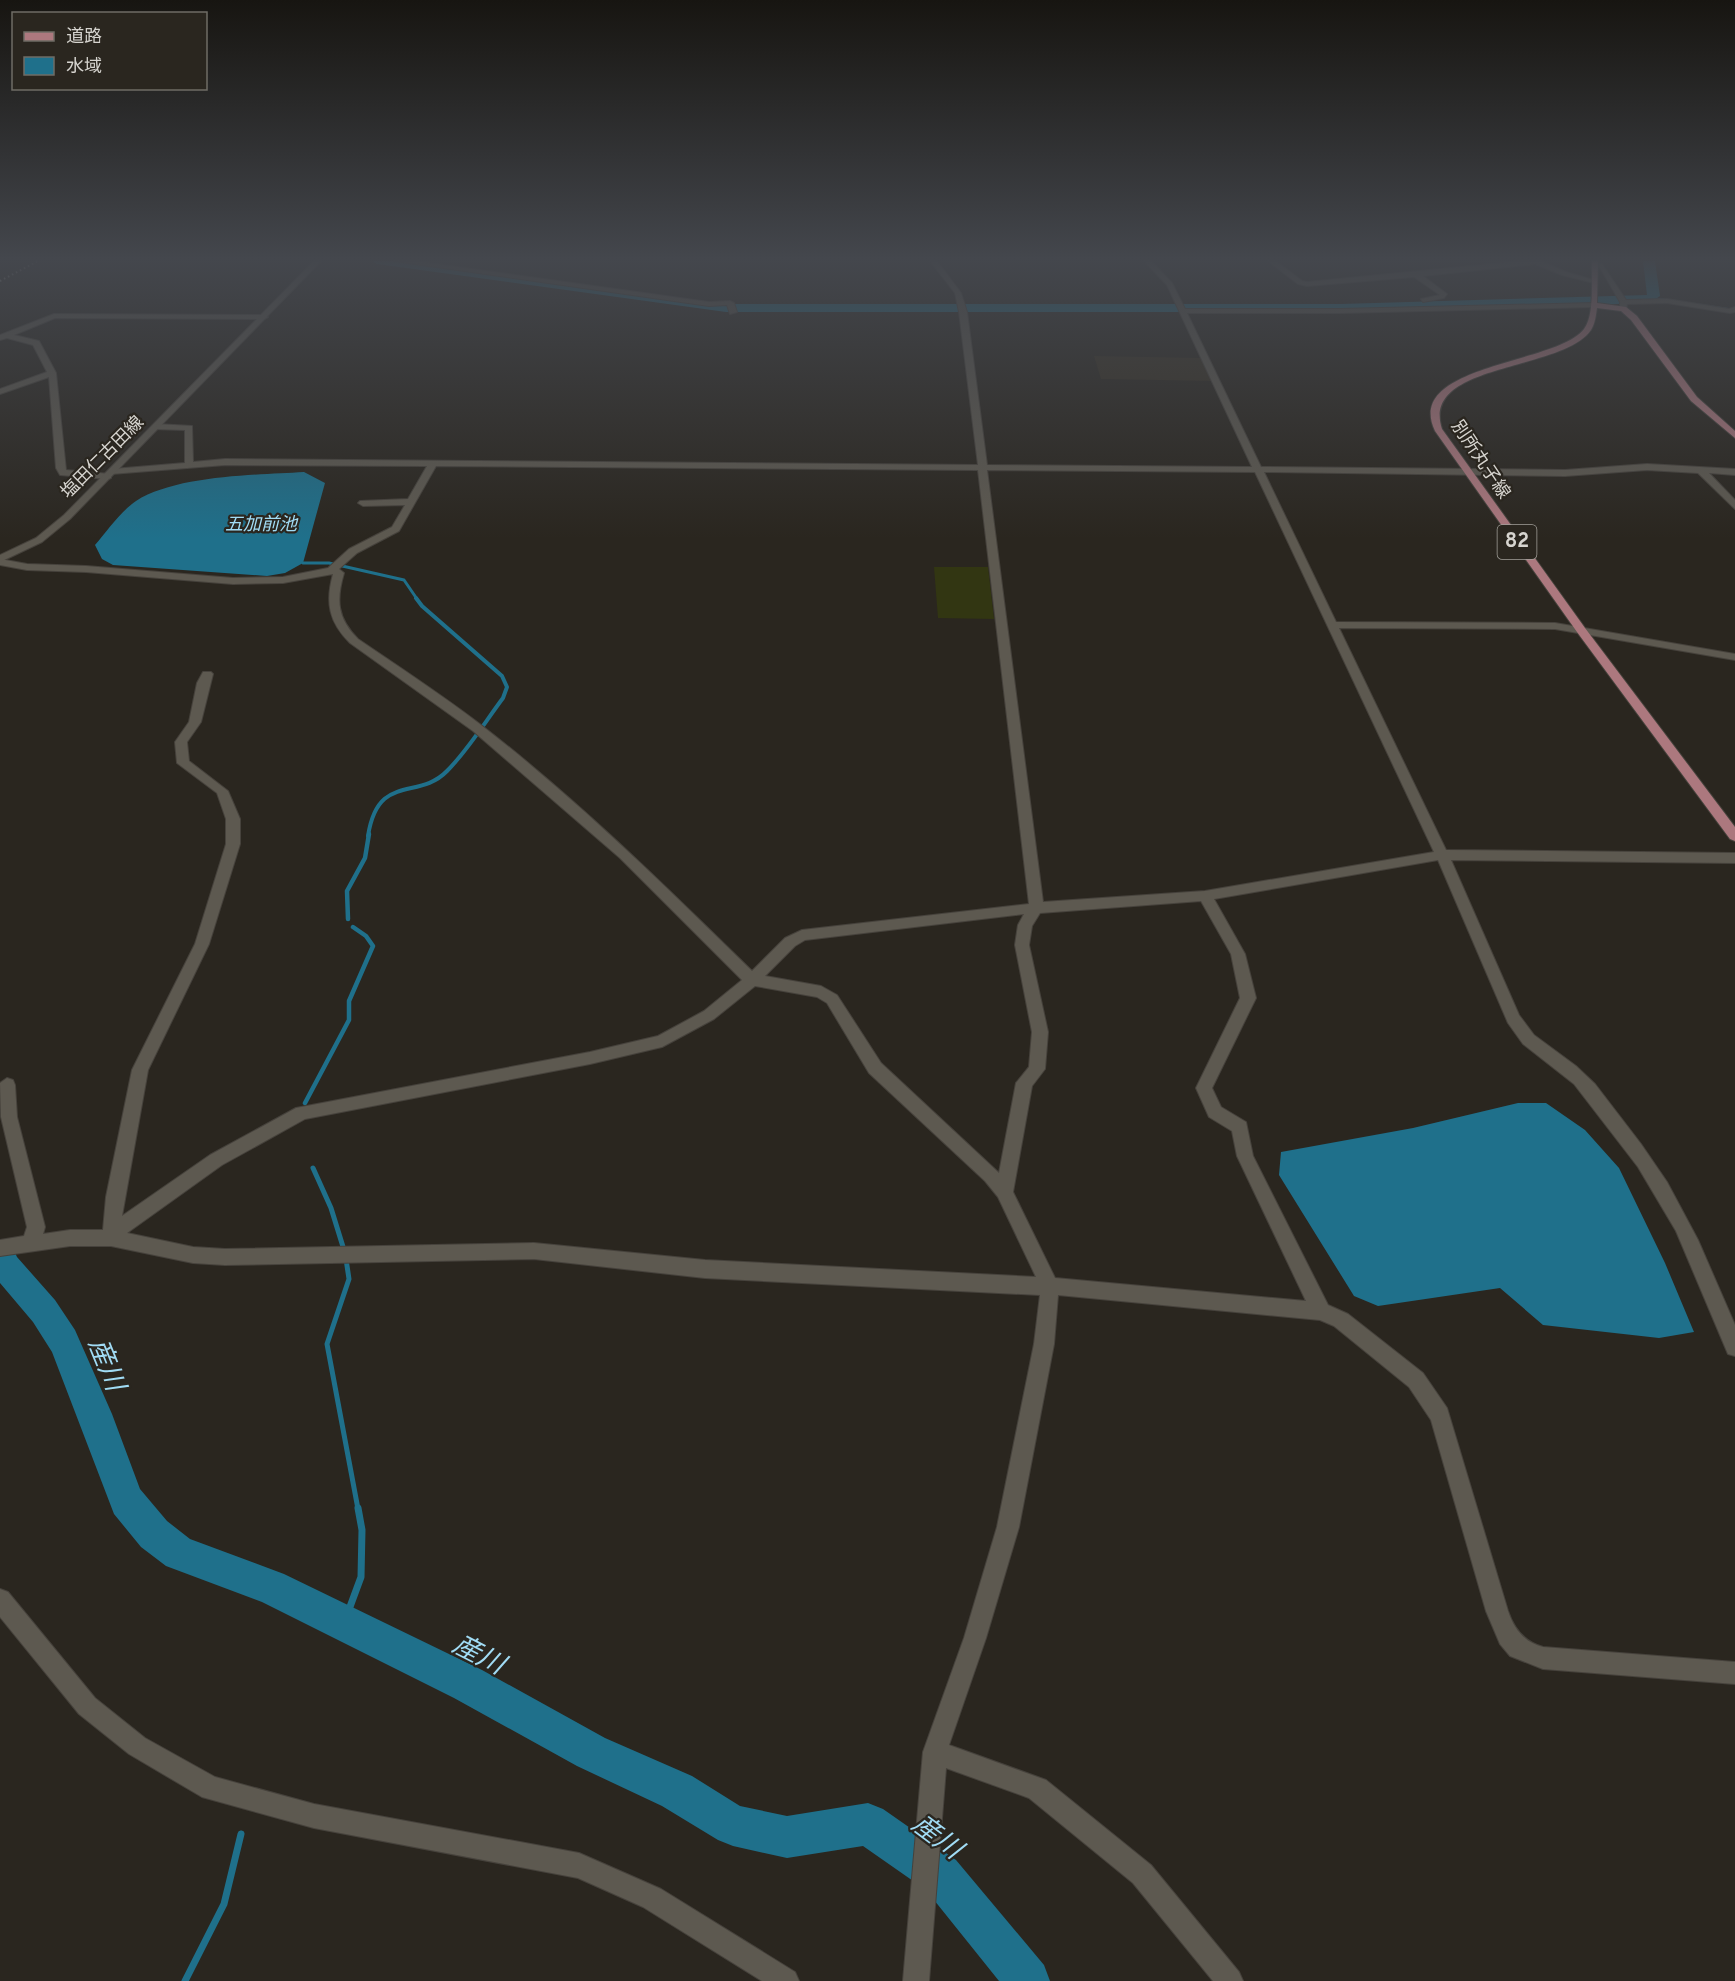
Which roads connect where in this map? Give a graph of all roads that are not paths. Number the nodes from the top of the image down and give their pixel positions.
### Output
1 (41, 353) edge
2 (228, 353) edge
3 (968, 353) edge
4 (1203, 353) edge
5 (1549, 353) edge
6 (1660, 353) edge
7 (52, 373) junction
8 (0, 392) edge
9 (156, 427) junction
10 (1734, 434) edge
11 (433, 464) junction
12 (189, 466) junction
13 (983, 468) junction
14 (1257, 470) junction
15 (1701, 470) junction
16 (1466, 471) junction
17 (1735, 472) edge
18 (111, 474) junction
19 (411, 502) junction
20 (363, 503) dead end
21 (1735, 506) edge
22 (0, 561) edge
23 (332, 570) junction
24 (1331, 625) junction
25 (1581, 630) junction
26 (1735, 657) edge
27 (207, 674) dead end
28 (1735, 836) edge
29 (1442, 855) junction
30 (1735, 858) edge
31 (1205, 896) junction
32 (1036, 908) junction
33 (752, 980) junction
34 (7, 1084) dead end
35 (1004, 1192) junction
36 (112, 1235) junction
37 (28, 1243) junction
38 (0, 1248) edge
39 (1050, 1286) junction
40 (1321, 1311) junction
41 (1735, 1347) edge
42 (0, 1600) edge
43 (1735, 1673) edge
44 (935, 1752) junction
45 (786, 1981) edge
46 (916, 1981) edge
47 (1230, 1981) edge

1 - 7 street
2 - 9 street, 塩田仁古田線
3 - 13 street
4 - 14 street
5 - 16 main road, 別所丸子線 / 82
6 - 10 main road
7 - 8 street
7 - 18 street
9 - 12 street
9 - 18 street, 塩田仁古田線
11 - 12 street
11 - 13 street
11 - 19 street
12 - 18 street
13 - 14 street
13 - 32 street
14 - 16 street
14 - 24 street
15 - 16 street
15 - 17 street
15 - 21 street
16 - 25 main road, 別所丸子線 / 82
18 - 22 street, 塩田仁古田線
19 - 20 street
19 - 23 street
22 - 23 street
23 - 33 street
24 - 25 street
24 - 29 street
25 - 26 street
25 - 28 main road, 別所丸子線 / 82
27 - 36 street
29 - 30 street
29 - 31 street
29 - 41 street
31 - 32 street
31 - 40 street
32 - 33 street
32 - 35 street
33 - 35 street
33 - 36 street
34 - 37 street
35 - 39 street
36 - 37 street
36 - 39 street
37 - 38 street
39 - 40 street
39 - 44 street
40 - 43 street
42 - 45 street
44 - 46 street
44 - 47 street

